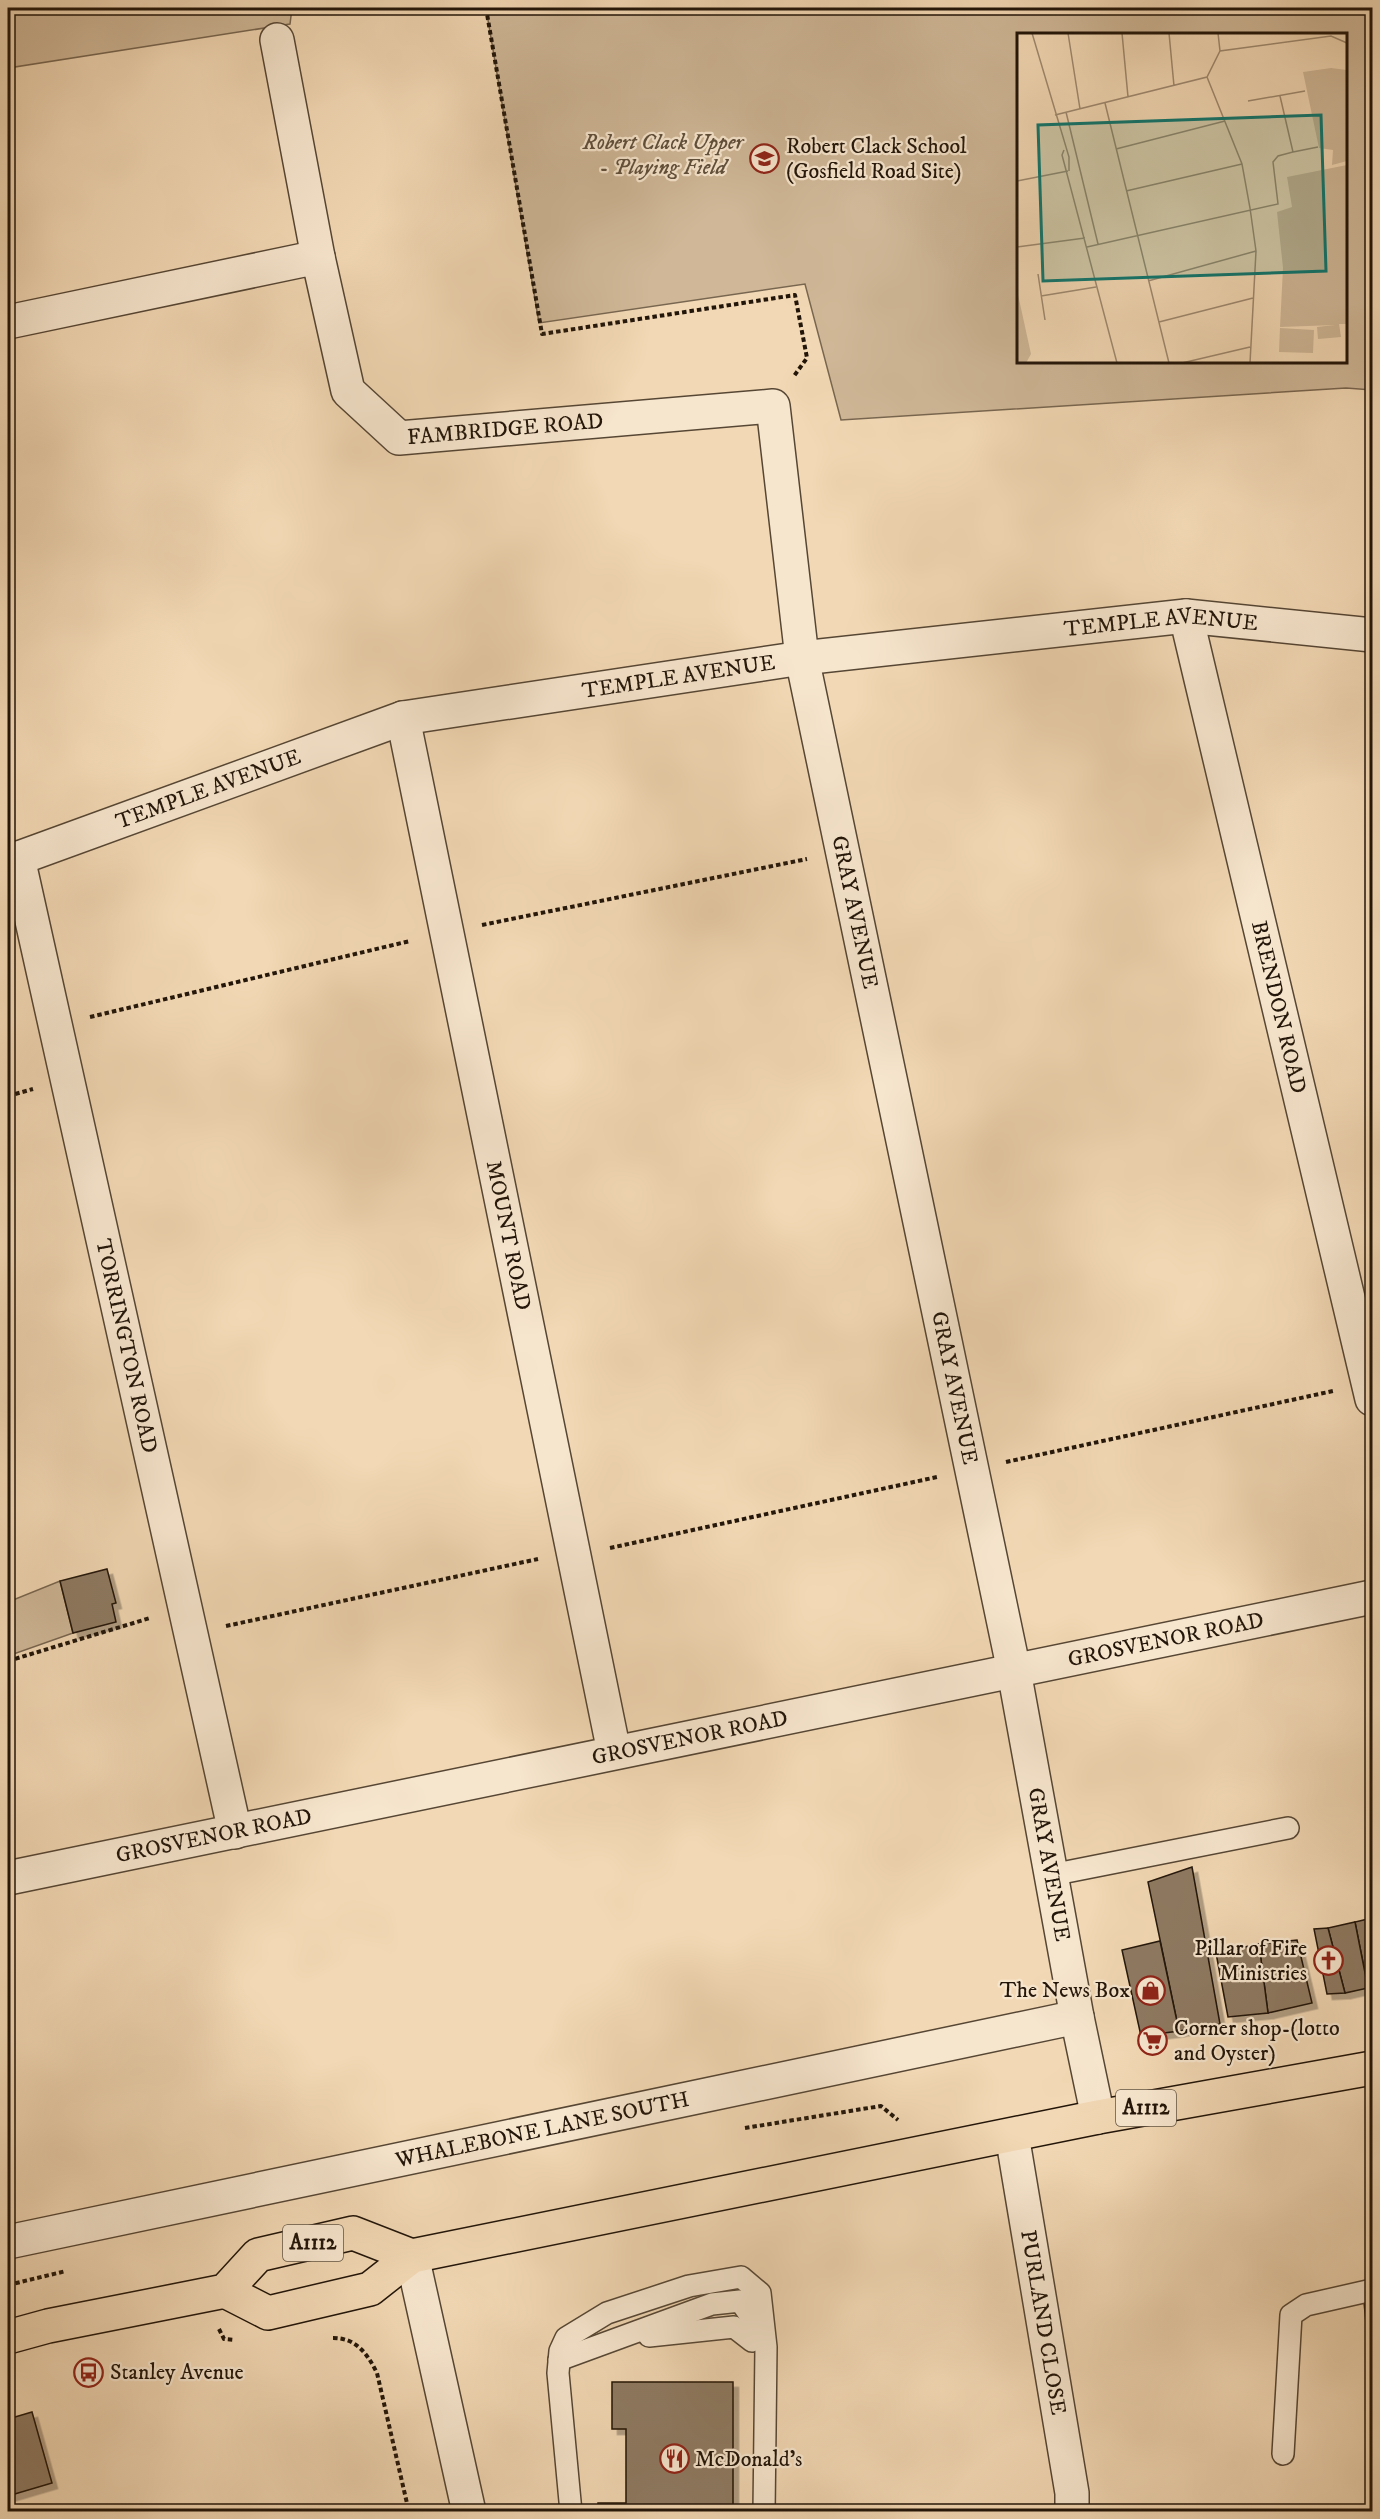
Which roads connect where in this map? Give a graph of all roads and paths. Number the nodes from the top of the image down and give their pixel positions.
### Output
1 (486, 8) edge
2 (277, 40) dead end
3 (318, 258) junction
4 (8, 322) edge
5 (773, 406) junction
6 (1186, 616) junction
7 (1372, 635) edge
8 (802, 658) junction
9 (403, 718) junction
10 (843, 852) junction
11 (13, 860) edge
12 (446, 932) junction
13 (56, 1025) junction
14 (1371, 1392) edge
15 (973, 1469) junction
16 (575, 1557) junction
17 (1372, 1597) edge
18 (187, 1623) junction
19 (8, 1661) edge
20 (1014, 1671) junction
21 (614, 1752) junction
22 (1288, 1828) dead end
23 (235, 1832) junction
24 (1051, 1875) junction
25 (8, 1878) edge
26 (1077, 2017) junction
27 (1372, 2068) edge
28 (1098, 2116) junction
29 (1012, 2135) junction
30 (8, 2242) edge
31 (412, 2256) junction
32 (1372, 2290) edge
33 (225, 2291) junction
34 (221, 2333) dead end
35 (8, 2337) edge
36 (323, 2338) dead end
37 (233, 2340) dead end
38 (559, 2360) junction
39 (1283, 2454) dead end
40 (409, 2511) edge
41 (468, 2511) edge
42 (571, 2511) edge
43 (754, 2511) edge
44 (764, 2511) edge
45 (1072, 2511) edge

1 - 5 path
2 - 3 street, FAMBRIDGE ROAD
3 - 4 street
3 - 5 street, FAMBRIDGE ROAD
5 - 8 street
6 - 7 street, TEMPLE AVENUE
6 - 8 street, TEMPLE AVENUE
6 - 14 street, BRENDON ROAD
8 - 9 street, TEMPLE AVENUE
8 - 10 street, GRAY AVENUE
9 - 11 street, TEMPLE AVENUE
9 - 12 street, MOUNT ROAD
10 - 12 path
10 - 15 street, GRAY AVENUE
11 - 13 street, TORRINGTON ROAD
12 - 13 path
12 - 16 street, MOUNT ROAD
13 - 18 street, TORRINGTON ROAD
14 - 15 path
15 - 16 path
15 - 20 street, GRAY AVENUE
16 - 18 path
16 - 21 street, MOUNT ROAD
17 - 20 street, GROSVENOR ROAD
18 - 19 path
18 - 23 street, TORRINGTON ROAD
20 - 21 street, GROSVENOR ROAD
20 - 24 street, GRAY AVENUE
21 - 23 street, GROSVENOR ROAD
22 - 24 lane
23 - 25 street, GROSVENOR ROAD
24 - 26 street, GRAY AVENUE
26 - 28 street, GRAY AVENUE
26 - 30 street, WHALEBONE LANE SOUTH
27 - 28 main road, A1112
28 - 29 main road, A1112
29 - 31 main road, A1112
29 - 45 street, PURLAND CLOSE
31 - 33 main road, A1112
31 - 33 main road, A1112
31 - 41 street
32 - 39 lane
33 - 35 main road
34 - 37 path
36 - 40 path
38 - 42 lane
38 - 43 lane
38 - 44 lane

